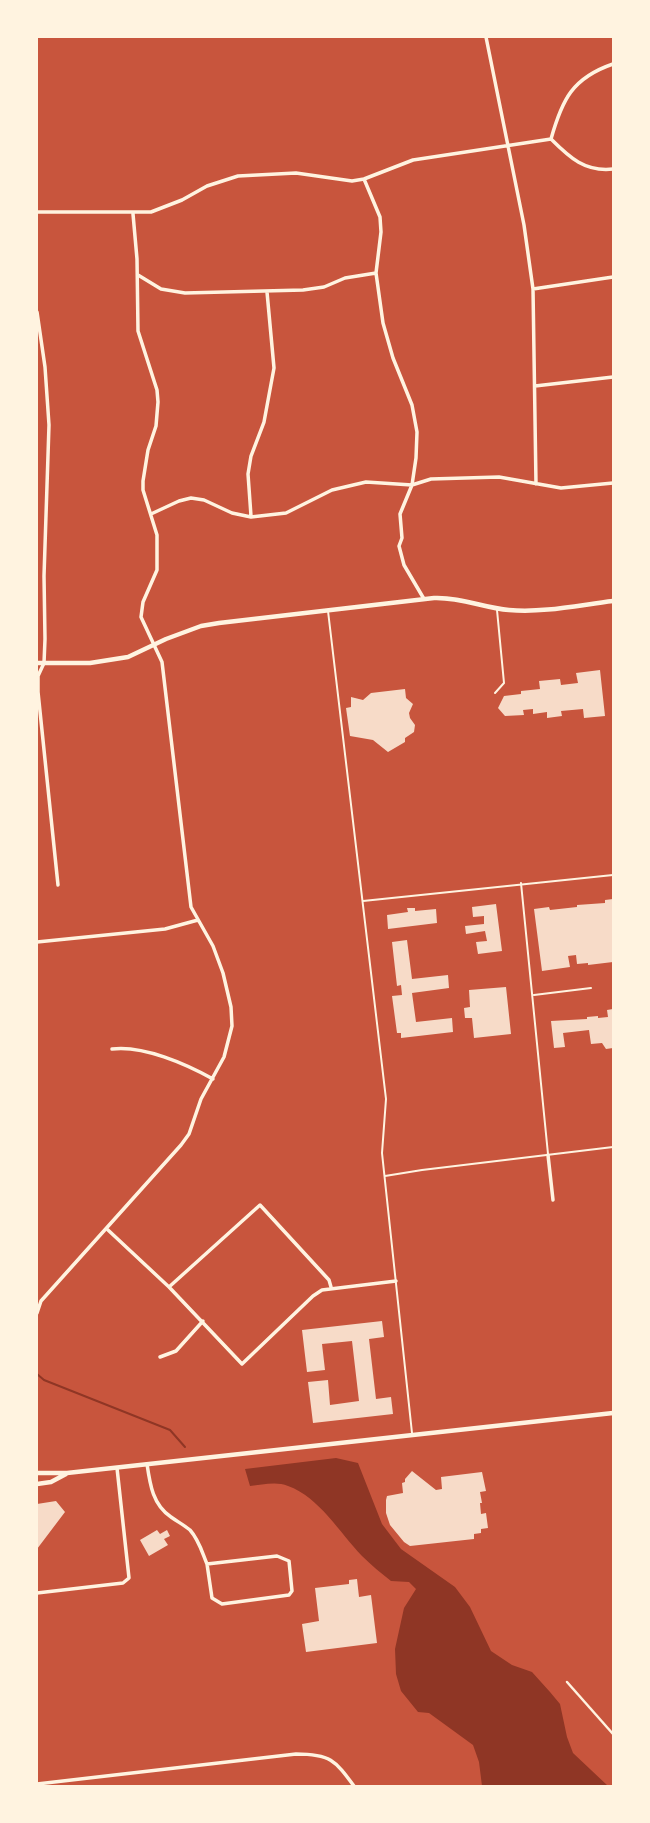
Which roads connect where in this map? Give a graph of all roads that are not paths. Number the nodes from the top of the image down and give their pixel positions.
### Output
1 (486, 37) edge
2 (613, 64) edge
3 (551, 139) junction
4 (508, 146) junction
5 (613, 169) edge
6 (364, 179) junction
7 (37, 212) edge
8 (133, 214) junction
9 (376, 273) junction
10 (138, 275) junction
11 (613, 277) edge
12 (533, 289) junction
13 (267, 292) junction
14 (37, 312) edge
15 (613, 377) edge
16 (535, 386) junction
17 (536, 484) junction
18 (613, 484) edge
19 (412, 485) junction
20 (151, 514) junction
21 (251, 517) junction
22 (424, 599) junction
23 (613, 601) edge
24 (496, 608) junction
25 (328, 610) junction
26 (153, 645) junction
27 (37, 663) edge
28 (44, 663) junction
29 (495, 693) dead end
30 (613, 875) edge
31 (521, 883) junction
32 (58, 885) dead end
33 (362, 901) junction
34 (198, 920) junction
35 (37, 942) edge
36 (592, 988) dead end
37 (533, 995) junction
38 (112, 1049) dead end
39 (213, 1079) junction
40 (613, 1147) edge
41 (548, 1155) junction
42 (384, 1177) junction
43 (553, 1200) dead end
44 (108, 1230) junction
45 (396, 1281) junction
46 (169, 1287) junction
47 (331, 1287) junction
48 (37, 1312) edge
49 (203, 1321) junction
50 (160, 1357) dead end
51 (613, 1413) edge
52 (412, 1434) junction
53 (147, 1464) junction
54 (117, 1468) junction
55 (37, 1473) edge
56 (67, 1473) junction
57 (37, 1484) edge
58 (207, 1564) junction
59 (37, 1592) edge
60 (567, 1682) dead end
61 (613, 1734) edge
62 (37, 1784) edge
63 (354, 1786) edge

1 - 4 street
2 - 3 street
3 - 4 street
3 - 5 street
4 - 6 street
4 - 12 street
6 - 8 street
6 - 9 street
7 - 8 street
8 - 10 street
9 - 13 street
9 - 19 street
10 - 13 street
10 - 20 street
11 - 12 street
12 - 16 street
13 - 21 street
14 - 28 street
15 - 16 street
16 - 17 street
17 - 18 street
17 - 19 street
19 - 21 street
19 - 22 street
20 - 21 street
20 - 26 street
22 - 24 main road
22 - 25 main road
23 - 24 main road
24 - 29 lane
25 - 26 main road
25 - 33 lane
26 - 28 main road
26 - 34 street
27 - 28 main road
28 - 32 street
30 - 31 lane
31 - 33 lane
31 - 37 lane
33 - 42 lane
34 - 35 street
34 - 39 street
36 - 37 lane
37 - 41 lane
38 - 39 street
39 - 44 street
40 - 41 lane
41 - 42 lane
41 - 43 street
42 - 45 lane
44 - 46 street
44 - 48 street
45 - 47 street
45 - 52 lane
46 - 47 street
46 - 49 street
47 - 49 street
49 - 50 street
51 - 52 main road
52 - 53 main road
53 - 54 main road
53 - 58 street
54 - 56 main road
54 - 59 street
55 - 56 main road
56 - 57 main road
58 - 58 street
60 - 61 street
62 - 63 street

